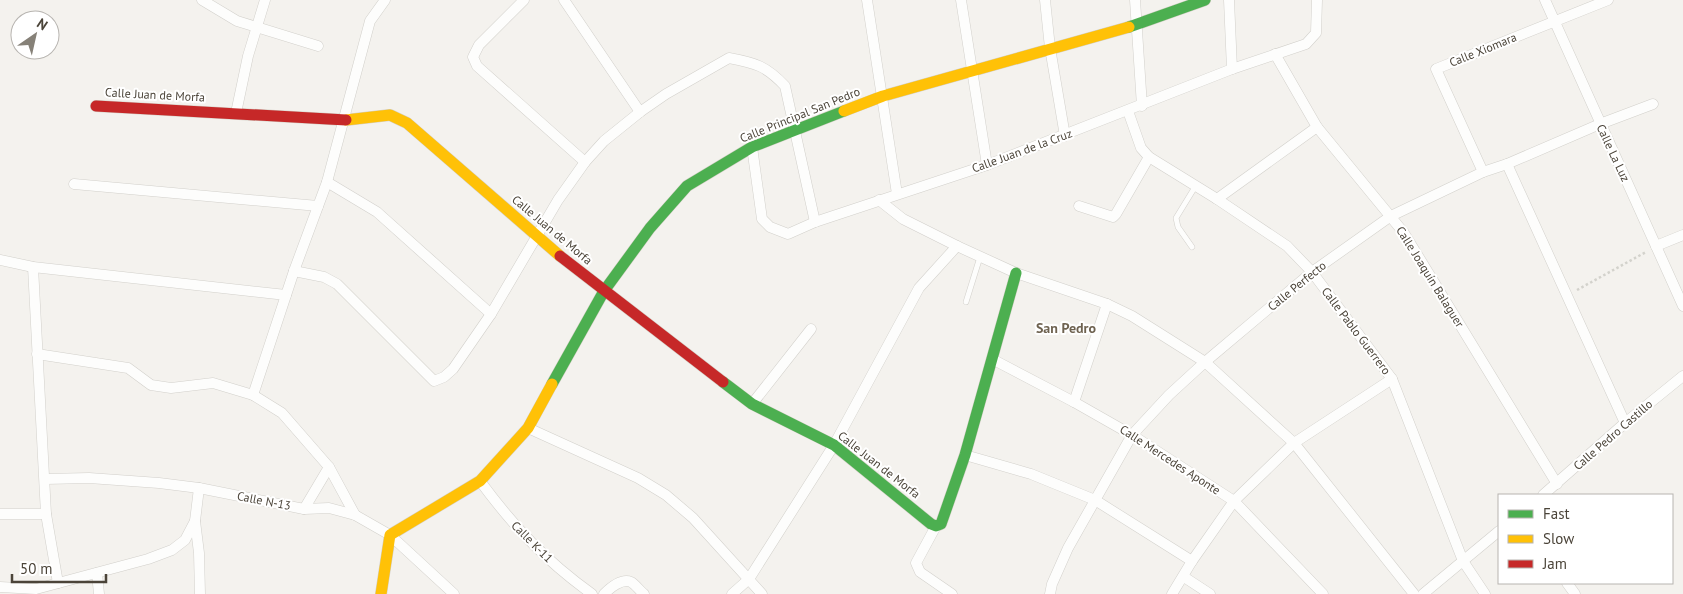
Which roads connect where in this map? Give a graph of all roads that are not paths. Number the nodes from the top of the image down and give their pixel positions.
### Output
1 (202, 0) edge
2 (265, 0) edge
3 (384, 0) edge
4 (524, 0) edge
5 (564, 0) edge
6 (867, 0) edge
7 (961, 0) edge
8 (1045, 0) edge
9 (1135, 0) edge
10 (1205, 0) edge
11 (1229, 0) edge
12 (1317, 0) edge
13 (1545, 0) edge
14 (1608, 0) edge
15 (1554, 21) junction
16 (1137, 25) junction
17 (257, 27) junction
18 (318, 46) dead end
19 (1050, 48) junction
20 (1275, 54) junction
21 (1232, 69) junction
22 (972, 71) junction
23 (883, 96) junction
24 (1653, 104) dead end
25 (96, 106) dead end
26 (1142, 106) junction
27 (1128, 111) junction
28 (640, 112) junction
29 (236, 113) junction
30 (342, 120) junction
31 (1600, 124) junction
32 (1317, 127) junction
33 (795, 129) junction
34 (1065, 136) junction
35 (752, 147) junction
36 (1149, 157) junction
37 (585, 162) junction
38 (1507, 164) junction
39 (987, 165) junction
40 (1483, 172) junction
41 (327, 182) junction
42 (74, 184) dead end
43 (1196, 187) junction
44 (897, 194) junction
45 (1217, 199) junction
46 (879, 200) junction
47 (318, 206) junction
48 (1079, 206) dead end
49 (1391, 216) junction
50 (815, 222) junction
51 (1683, 235) edge
52 (537, 237) junction
53 (957, 246) junction
54 (1656, 246) junction
55 (1192, 247) dead end
56 (980, 257) junction
57 (0, 260) edge
58 (33, 266) junction
59 (294, 271) junction
60 (1312, 272) junction
61 (1016, 273) junction
62 (604, 291) junction
63 (286, 295) junction
64 (966, 302) dead end
65 (1107, 304) junction
66 (1683, 306) edge
67 (491, 314) junction
68 (811, 329) dead end
69 (37, 354) junction
70 (992, 360) junction
71 (1205, 362) junction
72 (1683, 376) edge
73 (1392, 379) junction
74 (253, 396) junction
75 (1074, 402) junction
76 (752, 404) junction
77 (1625, 423) junction
78 (528, 428) junction
79 (1132, 435) junction
80 (1294, 443) junction
81 (834, 445) junction
82 (965, 454) junction
83 (330, 467) junction
84 (45, 478) junction
85 (480, 482) junction
86 (1557, 484) junction
87 (199, 488) junction
88 (1546, 494) edge
89 (1095, 500) junction
90 (1234, 501) junction
91 (304, 509) junction
92 (0, 514) edge
93 (46, 514) junction
94 (355, 515) junction
95 (195, 521) junction
96 (939, 525) junction
97 (1498, 532) edge
98 (390, 535) junction
99 (1463, 561) junction
100 (1192, 562) junction
101 (97, 573) junction
102 (1184, 577) junction
103 (749, 579) junction
104 (58, 582) junction
105 (0, 587) edge
106 (935, 590) edge
107 (36, 591) edge
108 (99, 594) edge
109 (200, 594) edge
110 (381, 594) edge
111 (454, 594) edge
112 (592, 594) edge
113 (604, 594) edge
114 (644, 594) edge
115 (732, 594) edge
116 (762, 594) edge
117 (952, 594) edge
118 (1050, 594) edge
119 (1172, 594) edge
120 (1210, 594) edge
121 (1323, 594) edge
122 (1414, 594) edge
123 (1423, 594) edge
124 (1485, 594) edge

1 - 17 street
2 - 17 street
3 - 30 street
4 - 37 street
5 - 28 street
6 - 23 street
7 - 22 street
8 - 19 street
9 - 16 street
10 - 16 street, Calle Principal San Pedro
11 - 21 street
12 - 20 street, Calle Juan de la Cruz
13 - 15 street, Calle La Luz
14 - 15 street, Calle Xiomara
15 - 31 street, Calle La Luz
15 - 40 street, Calle Xiomara
16 - 19 street, Calle Principal San Pedro
16 - 26 street
17 - 18 street
17 - 29 street
19 - 22 street, Calle Principal San Pedro
19 - 34 street
20 - 21 street, Calle Juan de la Cruz
20 - 32 street, Calle Joaquín Balaguer
21 - 26 street, Calle Juan de la Cruz
22 - 23 street, Calle Principal San Pedro
22 - 39 street
23 - 33 street, Calle Principal San Pedro
23 - 44 street
24 - 31 street, Calle Perfecto
25 - 29 street, Calle Juan de Morfa
26 - 27 street, Calle Juan de la Cruz
27 - 34 street, Calle Juan de la Cruz
27 - 36 street, Calle Pablo Guerrero
28 - 33 street
28 - 37 street
29 - 30 street, Calle Juan de Morfa
30 - 41 street
30 - 52 street, Calle Juan de Morfa
31 - 38 street, Calle Perfecto
31 - 54 street, Calle La Luz
32 - 45 street
32 - 49 street, Calle Joaquín Balaguer
33 - 35 street, Calle Principal San Pedro
33 - 50 street
34 - 39 street, Calle Juan de la Cruz
35 - 50 street, Calle Juan de la Cruz
35 - 62 street, Calle Principal San Pedro
36 - 43 street, Calle Pablo Guerrero
36 - 48 street
37 - 52 street
38 - 40 street, Calle Perfecto
38 - 77 street
39 - 44 street, Calle Juan de la Cruz
40 - 49 street, Calle Perfecto
41 - 47 street
41 - 67 street
42 - 47 street
43 - 45 street, Calle Pablo Guerrero
43 - 55 lane
44 - 46 street, Calle Juan de la Cruz
45 - 60 street, Calle Pablo Guerrero
46 - 50 street, Calle Juan de la Cruz
46 - 53 street
47 - 59 street
49 - 60 street, Calle Perfecto
49 - 86 street, Calle Joaquín Balaguer
51 - 54 street
52 - 62 street, Calle Juan de Morfa
52 - 67 street
53 - 56 street
53 - 81 street
54 - 66 street, Calle La Luz
56 - 61 street
56 - 64 lane
57 - 58 street
58 - 63 street
58 - 69 street
59 - 63 street
59 - 67 street
60 - 71 street, Calle Perfecto
60 - 73 street, Calle Pablo Guerrero
61 - 65 street
61 - 70 street
62 - 76 street, Calle Juan de Morfa
62 - 78 street, Calle Principal San Pedro
63 - 74 street
65 - 71 street
65 - 75 street
68 - 76 street
69 - 74 street
69 - 84 street
70 - 75 street, Calle Mercedes Aponte
70 - 82 street
71 - 79 street, Calle Perfecto
71 - 80 street
72 - 77 street, Calle Pedro Castillo
73 - 80 street
73 - 99 street, Calle Pablo Guerrero
74 - 83 street
75 - 79 street, Calle Mercedes Aponte
76 - 81 street, Calle Juan de Morfa
77 - 86 street, Calle Pedro Castillo
78 - 85 street, Calle Principal San Pedro
78 - 103 street
79 - 89 street, Calle Perfecto
79 - 90 street, Calle Mercedes Aponte
80 - 90 street
80 - 122 street
81 - 96 street, Calle Juan de Morfa
81 - 103 street
82 - 89 street
82 - 96 street
83 - 91 street
83 - 94 street
84 - 87 street, Calle N-13
84 - 93 street
85 - 98 street, Calle Principal San Pedro
85 - 112 street, Calle K-11
86 - 88 street, Calle Pedro Castillo
87 - 91 street, Calle N-13
87 - 95 street
89 - 100 street
89 - 118 street, Calle Perfecto
90 - 100 street
90 - 121 street, Calle Mercedes Aponte
91 - 94 street, Calle N-13
92 - 93 street
93 - 104 street
94 - 98 street, Calle N-13
95 - 101 street
95 - 109 street
96 - 106 street
97 - 99 street
98 - 110 street
98 - 111 street, Calle N-13
99 - 123 street
99 - 124 street, Calle Pablo Guerrero
100 - 102 street
101 - 104 street
101 - 108 street
102 - 119 street
102 - 120 street
103 - 115 street
103 - 116 street
104 - 107 street
105 - 107 street
106 - 117 street
113 - 114 street

